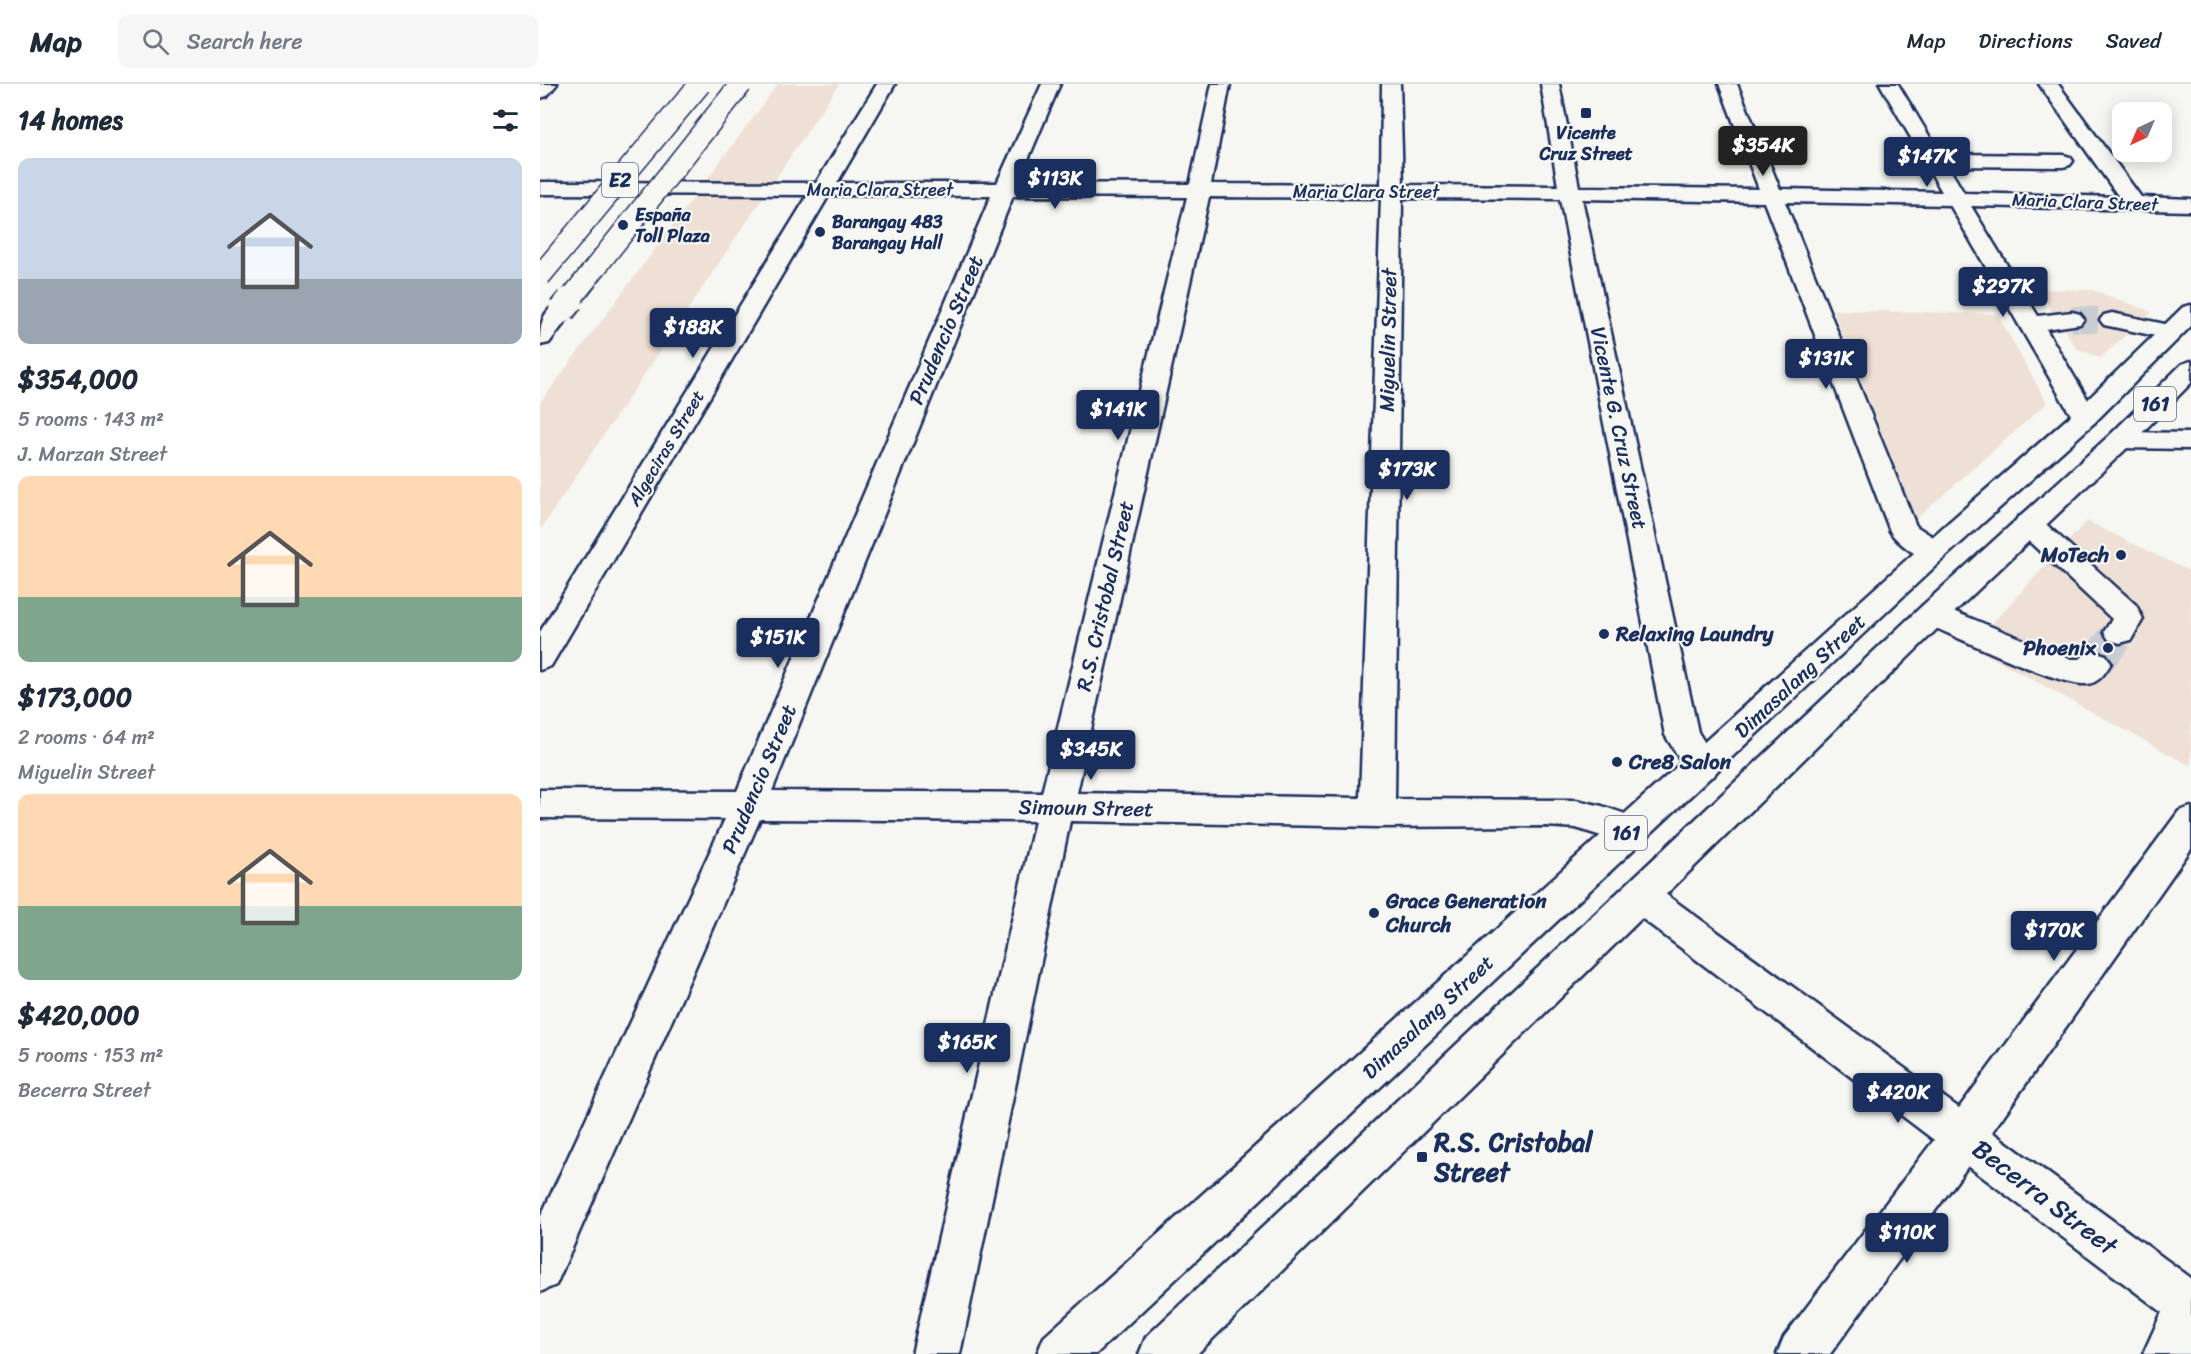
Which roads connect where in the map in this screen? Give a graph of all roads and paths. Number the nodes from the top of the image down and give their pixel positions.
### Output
1 (548, 84) edge
2 (700, 84) edge
3 (741, 84) edge
4 (886, 84) edge
5 (1051, 84) edge
6 (1221, 84) edge
7 (1391, 84) edge
8 (1551, 84) edge
9 (1728, 84) edge
10 (1889, 84) edge
11 (2048, 84) edge
12 (540, 92) edge
13 (1933, 160) junction
14 (2063, 161) dead end
15 (540, 188) edge
16 (820, 190) junction
17 (1004, 191) junction
18 (1199, 192) junction
19 (1391, 192) junction
20 (1570, 194) junction
21 (1773, 197) junction
22 (1955, 198) junction
23 (2134, 203) junction
24 (2191, 205) edge
25 (540, 276) edge
26 (2072, 319) tunnel mouth
27 (2112, 320) tunnel mouth
28 (2181, 322) edge
29 (2031, 324) junction
30 (540, 338) edge
31 (2191, 369) edge
32 (2085, 417) junction
33 (2120, 440) junction
34 (2191, 441) edge
35 (2028, 524) junction
36 (1934, 551) junction
37 (1933, 614) junction
38 (2120, 632) tunnel mouth
39 (540, 658) edge
40 (2095, 663) tunnel mouth
41 (1702, 766) junction
42 (540, 804) edge
43 (749, 804) junction
44 (1056, 807) junction
45 (1377, 813) junction
46 (2191, 821) edge
47 (1630, 830) junction
48 (1640, 896) junction
49 (1964, 1136) junction
50 (540, 1269) edge
51 (2190, 1305) edge
52 (936, 1354) edge
53 (1062, 1354) edge
54 (1163, 1354) edge
55 (1801, 1354) edge
56 (2167, 1354) edge

1 - 12 main road
2 - 25 main road, E2, bridge
3 - 30 main road, E2, bridge
4 - 16 main road, Algeciras Street
5 - 17 main road, Prudencio Street
6 - 18 main road, R.S. Cristobal Street
7 - 19 main road, Miguelin Street
8 - 20 main road, Vicente G. Cruz Street
9 - 21 main road
10 - 13 main road
11 - 23 main road
13 - 14 main road
13 - 22 main road
15 - 16 main road, Maria Clara Street
16 - 17 main road, Maria Clara Street
16 - 39 main road, Algeciras Street
17 - 18 main road, Maria Clara Street
17 - 43 main road, Prudencio Street
18 - 19 main road, Maria Clara Street
18 - 44 main road, R.S. Cristobal Street
19 - 20 main road, Maria Clara Street
19 - 45 main road, Miguelin Street
20 - 21 main road, Maria Clara Street
20 - 41 main road, Vicente G. Cruz Street
21 - 22 main road, Maria Clara Street
21 - 36 main road
22 - 23 main road, Maria Clara Street
22 - 29 main road
23 - 24 main road, Maria Clara Street
26 - 29 main road
27 - 28 main road
28 - 32 main road, Dimasalang Street / 161
29 - 32 main road
31 - 33 main road, 161
32 - 36 main road, Dimasalang Street / 161
33 - 34 main road
33 - 35 main road, 161
35 - 37 main road, 161
35 - 38 main road
36 - 41 main road, Dimasalang Street / 161
37 - 40 main road
37 - 48 main road, 161
41 - 47 main road, Dimasalang Street / 161
42 - 43 main road, Simoun Street
43 - 44 main road, Simoun Street
43 - 50 main road, Prudencio Street
44 - 45 main road, Simoun Street
44 - 52 main road, R.S. Cristobal Street
45 - 47 main road, Simoun Street
46 - 49 main road
47 - 53 main road, Dimasalang Street / 161
48 - 49 main road, Becerra Street
48 - 54 main road, 161
49 - 51 main road, Becerra Street
49 - 55 main road
51 - 56 main road

